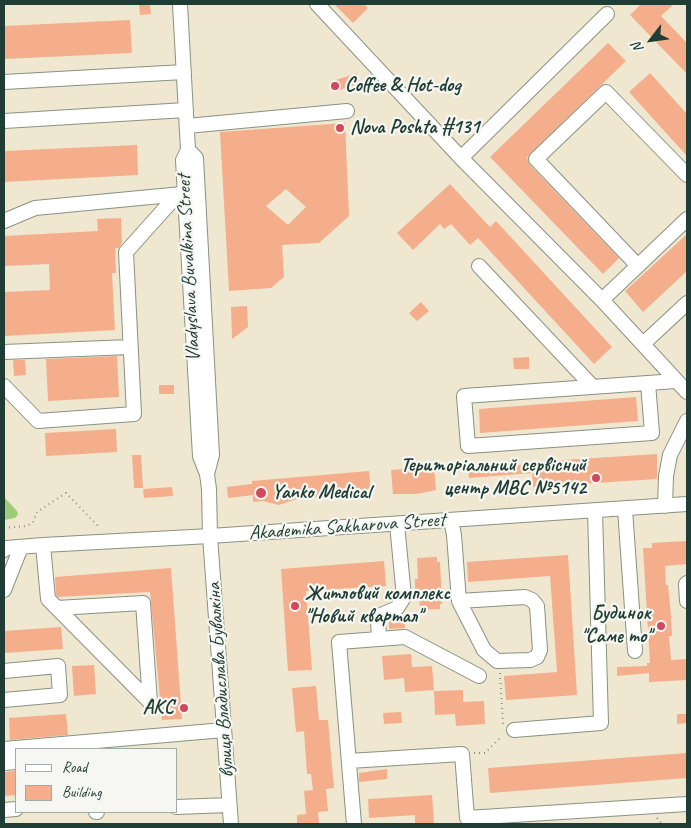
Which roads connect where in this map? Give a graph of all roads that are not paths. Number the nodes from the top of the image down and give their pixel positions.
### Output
1 (180, 4) edge
2 (317, 4) edge
3 (606, 14) dead end
4 (184, 72) junction
5 (4, 82) edge
6 (186, 110) junction
7 (347, 111) dead end
8 (4, 121) edge
9 (187, 126) junction
10 (188, 150) junction
11 (460, 158) junction
12 (687, 175) edge
13 (182, 194) junction
14 (687, 219) edge
15 (4, 221) edge
16 (479, 266) dead end
17 (638, 266) junction
18 (602, 300) junction
19 (687, 303) edge
20 (643, 344) junction
21 (130, 347) junction
22 (4, 352) edge
23 (676, 380) junction
24 (648, 383) junction
25 (4, 386) edge
26 (593, 387) junction
27 (687, 392) edge
28 (687, 421) edge
29 (208, 474) junction
30 (687, 504) edge
31 (665, 506) junction
32 (626, 509) junction
33 (595, 511) junction
34 (451, 520) junction
35 (398, 524) junction
36 (210, 536) junction
37 (43, 545) junction
38 (21, 547) junction
39 (5, 549) edge
40 (687, 583) edge
41 (4, 590) edge
42 (459, 601) junction
43 (687, 601) edge
44 (57, 608) junction
45 (379, 639) junction
46 (635, 651) dead end
47 (4, 671) edge
48 (479, 676) dead end
49 (4, 700) edge
50 (224, 730) junction
51 (507, 731) road end
52 (16, 748) edge
53 (349, 762) junction
54 (687, 804) edge
55 (229, 805) junction
56 (178, 808) edge
57 (231, 824) edge
58 (354, 824) edge

1 - 4 street
2 - 11 street
3 - 11 street
4 - 5 street
4 - 6 street
6 - 8 street
6 - 9 street
7 - 9 street
9 - 10 street
10 - 13 street, Vladyslava Buvalkina Street
10 - 29 street, Vladyslava Buvalkina Street
11 - 18 street
12 - 17 street
13 - 15 street
13 - 21 street
13 - 29 street, Vladyslava Buvalkina Street
14 - 17 street
16 - 26 street
17 - 18 street
18 - 20 street
19 - 20 street
20 - 23 street
21 - 22 street
21 - 25 street
23 - 24 street
23 - 27 street
24 - 26 street
24 - 26 street
28 - 31 street
29 - 36 street, Vladyslava Buvalkina Street
30 - 31 street, Akademika Sakharova Street
31 - 32 street, Akademika Sakharova Street
32 - 33 street, Akademika Sakharova Street
32 - 46 street
33 - 34 street, Akademika Sakharova Street
33 - 51 street
34 - 35 street, Akademika Sakharova Street
34 - 42 street
35 - 36 street, Akademika Sakharova Street
35 - 45 street
36 - 37 street, Akademika Sakharova Street
36 - 50 street, вулиця Владислава Бувалкіна
37 - 38 street, Akademika Sakharova Street
37 - 44 street
38 - 39 street, Akademika Sakharova Street
38 - 41 street
40 - 43 street
42 - 42 street
44 - 44 street
45 - 48 street
45 - 53 street
47 - 49 street
50 - 52 street
50 - 55 street, вулиця Владислава Бувалкіна
53 - 54 street
53 - 58 street
55 - 56 street
55 - 57 street, вулиця Владислава Бувалкіна

